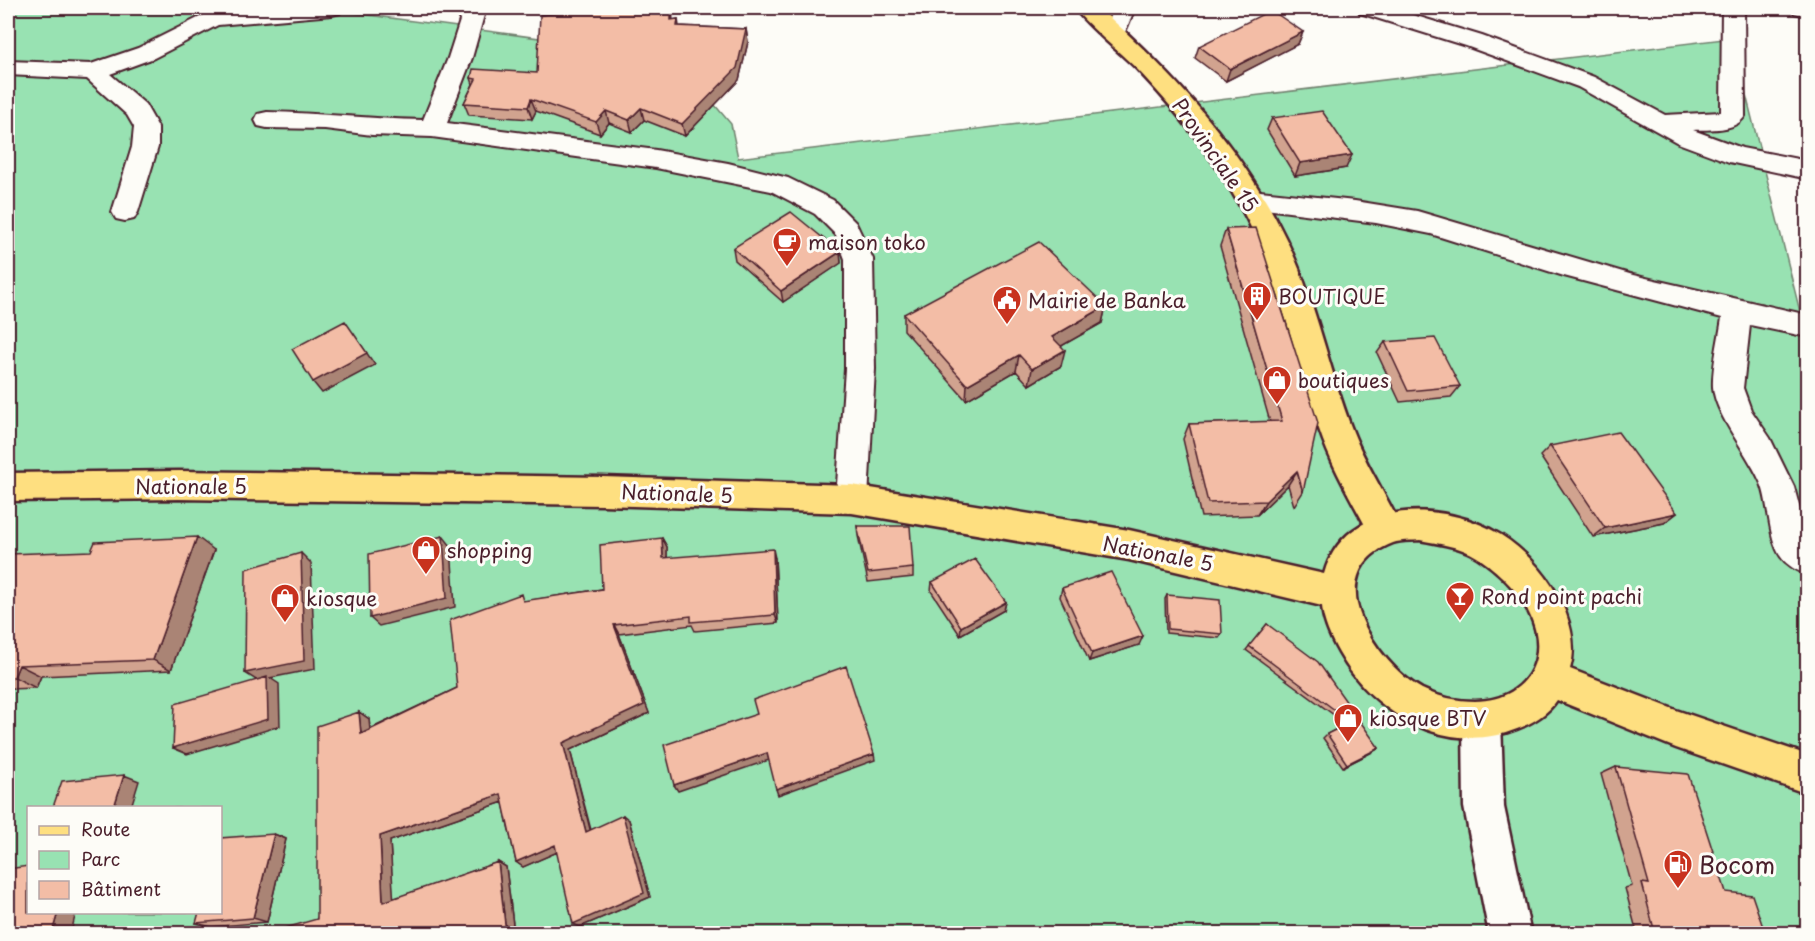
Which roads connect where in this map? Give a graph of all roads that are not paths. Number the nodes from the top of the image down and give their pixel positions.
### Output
1 (332, 8) edge
2 (475, 8) edge
3 (1086, 8) edge
4 (1368, 8) edge
5 (1733, 8) edge
6 (1802, 8) edge
7 (1807, 8) edge
8 (216, 13) edge
9 (1120, 20) edge
10 (8, 68) edge
11 (93, 72) junction
12 (267, 120) dead end
13 (1659, 122) junction
14 (432, 129) junction
15 (1808, 171) edge
16 (1251, 199) junction
17 (125, 212) dead end
18 (1737, 312) junction
19 (1808, 326) edge
20 (54, 486) junction
21 (8, 487) edge
22 (8, 498) edge
23 (852, 499) junction
24 (1385, 529) junction
25 (1808, 560) edge
26 (1337, 592) junction
27 (1550, 679) junction
28 (1482, 721) junction
29 (1808, 775) edge
30 (1510, 933) edge

1 - 8 street
2 - 14 street
3 - 9 main road, Provinciale 15
4 - 13 street
5 - 13 street
6 - 7 street
8 - 11 street
9 - 16 main road, Provinciale 15
10 - 11 street
11 - 17 street
12 - 14 street
13 - 15 street
14 - 23 street
16 - 18 street
16 - 24 main road, Provinciale 15
18 - 19 street
18 - 25 street
20 - 21 main road, Nationale 5
20 - 22 street
20 - 23 main road, Nationale 5
23 - 26 main road, Nationale 5
24 - 26 main road
24 - 27 main road
26 - 28 main road
27 - 28 main road
27 - 29 main road
28 - 30 street

